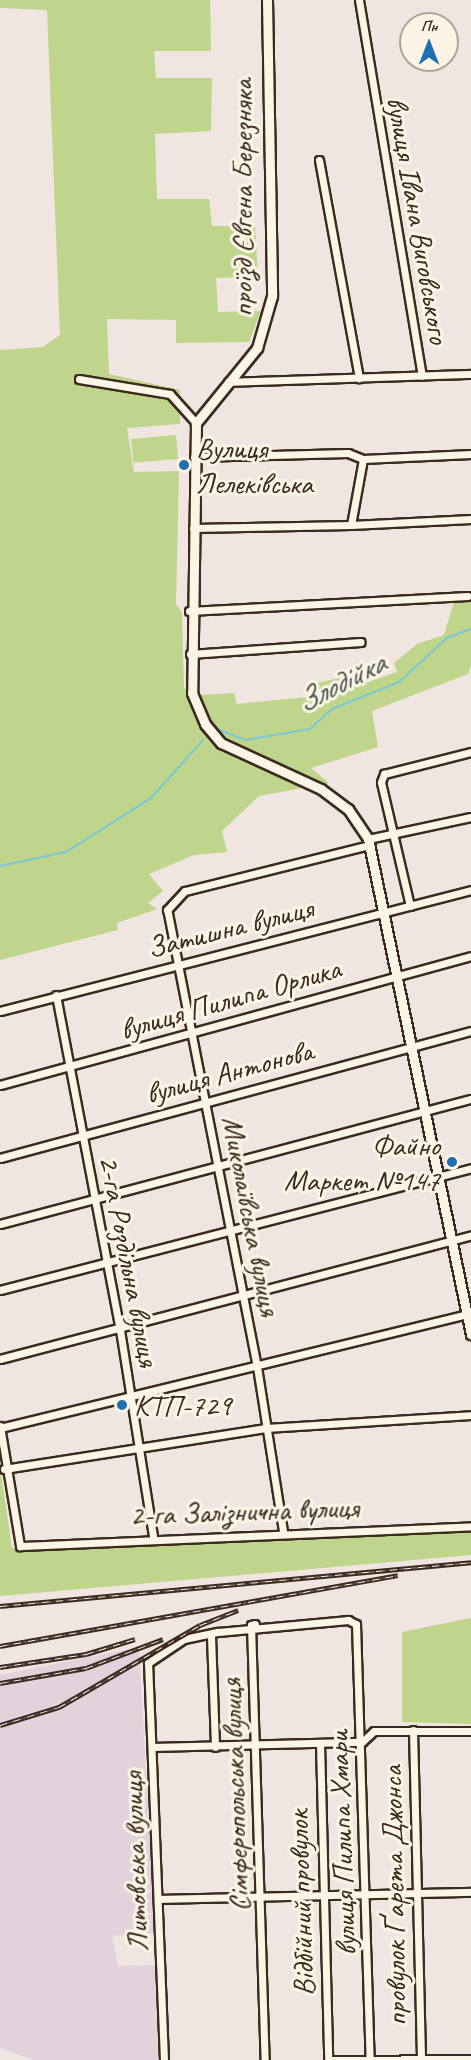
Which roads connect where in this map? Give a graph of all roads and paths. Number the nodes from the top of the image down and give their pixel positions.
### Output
1 (267, 0) edge
2 (359, 0) edge
3 (319, 160) dead end
4 (471, 374) edge
5 (422, 375) junction
6 (359, 378) junction
7 (79, 379) dead end
8 (227, 382) junction
9 (196, 423) junction
10 (471, 454) edge
11 (194, 457) junction
12 (363, 459) junction
13 (471, 519) edge
14 (351, 525) junction
15 (193, 528) junction
16 (468, 596) dead end
17 (189, 611) junction
18 (361, 642) dead end
19 (188, 654) junction
20 (471, 752) edge
21 (471, 817) edge
22 (393, 836) junction
23 (369, 842) junction
24 (471, 890) edge
25 (410, 906) junction
26 (386, 911) junction
27 (471, 956) edge
28 (179, 964) junction
29 (399, 976) junction
30 (56, 995) junction
31 (0, 1011) edge
32 (471, 1031) edge
33 (193, 1033) junction
34 (412, 1045) junction
35 (69, 1068) junction
36 (0, 1085) edge
37 (471, 1099) edge
38 (207, 1103) junction
39 (426, 1110) junction
40 (82, 1135) junction
41 (0, 1158) edge
42 (219, 1166) junction
43 (471, 1168) edge
44 (440, 1175) junction
45 (94, 1201) junction
46 (0, 1224) edge
47 (230, 1233) junction
48 (471, 1236) edge
49 (454, 1240) junction
50 (107, 1262) junction
51 (0, 1290) edge
52 (243, 1298) junction
53 (469, 1313) edge
54 (120, 1330) junction
55 (471, 1334) edge
56 (0, 1359) edge
57 (257, 1367) junction
58 (132, 1399) junction
59 (471, 1415) edge
60 (0, 1427) edge
61 (266, 1428) junction
62 (140, 1446) junction
63 (4, 1469) junction
64 (471, 1526) edge
65 (283, 1531) junction
66 (153, 1537) junction
67 (251, 1625) junction
68 (211, 1636) junction
69 (413, 1730) junction
70 (471, 1731) edge
71 (362, 1742) junction
72 (320, 1744) junction
73 (257, 1746) junction
74 (215, 1747) junction
75 (152, 1748) junction
76 (471, 1892) edge
77 (414, 1894) junction
78 (367, 1896) junction
79 (262, 1897) junction
80 (324, 1897) junction
81 (160, 1899) junction
82 (370, 2059) edge
83 (421, 2059) edge
84 (471, 2059) edge
85 (164, 2060) edge
86 (265, 2060) edge
87 (329, 2060) edge

1 - 8 street, проїзд Євгена Березняка
2 - 5 street, вулиця Івана Виговського
3 - 6 street
4 - 5 street
5 - 6 street
6 - 8 street
7 - 9 street
8 - 9 street, проїзд Євгена Березняка
9 - 11 street
10 - 12 street
11 - 12 street
11 - 15 street
12 - 14 street
13 - 14 street
14 - 15 street
15 - 17 street
16 - 17 street
17 - 19 street
18 - 19 street
19 - 23 street
20 - 22 street
21 - 22 street
22 - 23 street
22 - 25 street
23 - 26 street
23 - 28 street, Миколаївська вулиця
24 - 25 street, Затишна вулиця
25 - 26 street, Затишна вулиця
26 - 28 street, Затишна вулиця
26 - 29 street
27 - 29 street, вулиця Пилипа Орлика
28 - 30 street, Затишна вулиця
28 - 33 street, Миколаївська вулиця
29 - 33 street, вулиця Пилипа Орлика
29 - 34 street
30 - 31 street, Затишна вулиця
30 - 35 street, 2-га Роздільна вулиця
32 - 34 street, вулиця Антонова
33 - 35 street, вулиця Пилипа Орлика
33 - 38 street, Миколаївська вулиця
34 - 38 street, вулиця Антонова
34 - 39 street
35 - 36 street, вулиця Пилипа Орлика
35 - 40 street, 2-га Роздільна вулиця
37 - 39 street
38 - 40 street, вулиця Антонова
38 - 42 street, Миколаївська вулиця
39 - 42 street
39 - 44 street
40 - 41 street, вулиця Антонова
40 - 45 street, 2-га Роздільна вулиця
42 - 45 street
42 - 47 street, Миколаївська вулиця
43 - 44 street
44 - 47 street
44 - 49 street
45 - 46 street
45 - 50 street, 2-га Роздільна вулиця
47 - 50 street
47 - 52 street, Миколаївська вулиця
48 - 49 street
49 - 52 street
49 - 53 street
50 - 51 street
50 - 54 street, 2-га Роздільна вулиця
52 - 54 street
52 - 57 street, Миколаївська вулиця
53 - 55 street
53 - 57 street
54 - 56 street
54 - 58 street, 2-га Роздільна вулиця
57 - 58 street
57 - 61 street, Миколаївська вулиця
58 - 60 street
58 - 62 street, 2-га Роздільна вулиця
59 - 61 street
60 - 63 street
61 - 62 street
61 - 65 street, Миколаївська вулиця
62 - 63 street
62 - 66 street, 2-га Роздільна вулиця
63 - 66 street, 2-га Залізнична вулиця
64 - 65 street, 2-га Залізнична вулиця
65 - 66 street, 2-га Залізнична вулиця
67 - 68 street
67 - 71 street, вулиця Пилипа Хмари
67 - 73 street, Сімферопольська вулиця
68 - 74 street
68 - 75 street, Литовська вулиця
69 - 70 street
69 - 71 street
69 - 77 street, провулок Ґарета Джонса
71 - 72 street
71 - 78 street, вулиця Пилипа Хмари
72 - 73 street
72 - 80 street, Відбійний провулок
73 - 74 street
73 - 79 street, Сімферопольська вулиця
74 - 75 street
75 - 81 street, Литовська вулиця
76 - 77 street
77 - 78 street
77 - 83 street, провулок Ґарета Джонса
78 - 80 street
78 - 82 street, вулиця Пилипа Хмари
79 - 80 street
79 - 81 street
79 - 86 street, Сімферопольська вулиця
80 - 87 street, Відбійний провулок
81 - 85 street, Литовська вулиця
82 - 83 street
82 - 87 street
83 - 84 street

